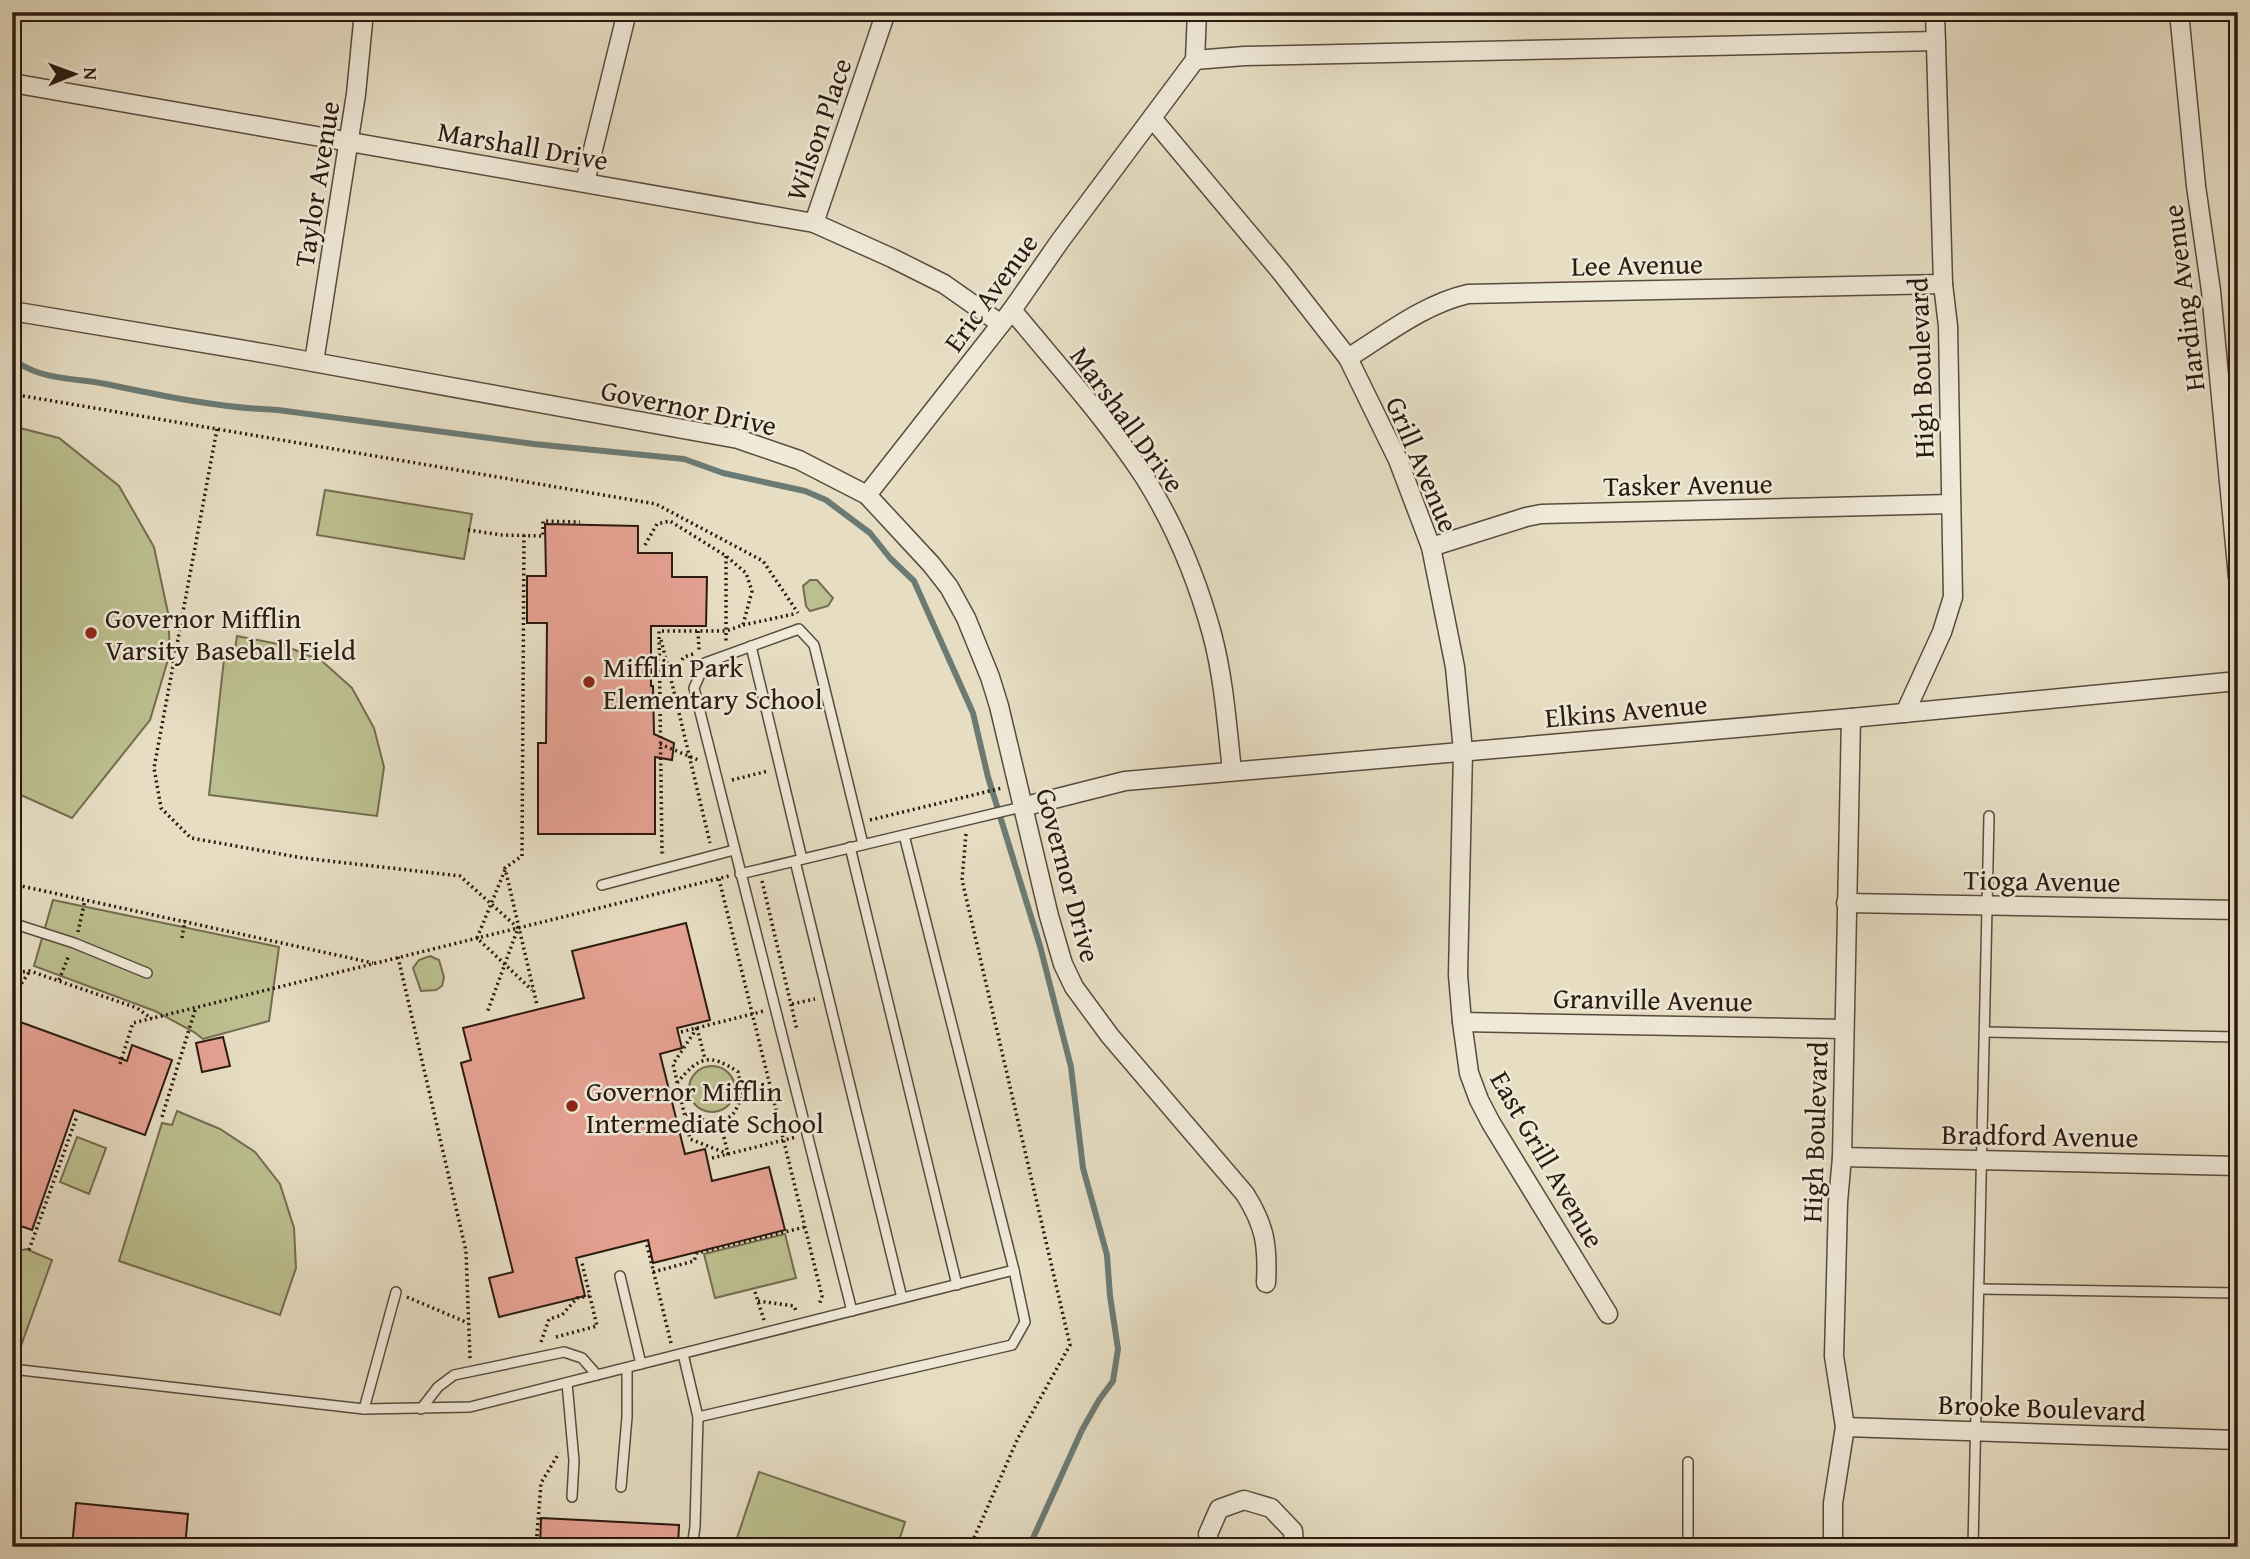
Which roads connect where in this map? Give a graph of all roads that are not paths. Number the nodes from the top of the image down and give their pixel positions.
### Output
1 (364, 12) edge
2 (626, 12) edge
3 (886, 12) edge
4 (1197, 12) edge
5 (1935, 12) edge
6 (2179, 12) edge
7 (1936, 41) junction
8 (1195, 60) junction
9 (12, 83) edge
10 (1152, 118) junction
11 (349, 141) junction
12 (585, 182) junction
13 (814, 223) junction
14 (1943, 284) junction
15 (12, 312) edge
16 (1007, 317) junction
17 (1348, 358) junction
18 (314, 362) junction
19 (867, 495) junction
20 (1951, 504) junction
21 (1431, 547) junction
22 (2238, 577) edge
23 (751, 646) junction
24 (2238, 681) edge
25 (1905, 713) junction
26 (1850, 718) junction
27 (1463, 751) junction
28 (1232, 771) junction
29 (1022, 807) junction
30 (1989, 816) dead end
31 (904, 835) junction
32 (863, 845) junction
33 (850, 848) junction
34 (734, 850) junction
35 (799, 860) junction
36 (740, 874) junction
37 (602, 885) dead end
38 (1846, 903) junction
39 (1987, 906) junction
40 (2238, 910) edge
41 (12, 923) edge
42 (147, 973) dead end
43 (1462, 1022) junction
44 (1844, 1029) junction
45 (1986, 1032) junction
46 (2238, 1037) edge
47 (1842, 1157) junction
48 (1982, 1160) junction
49 (2238, 1166) edge
50 (1014, 1270) junction
51 (620, 1276) dead end
52 (1266, 1283) dead end
53 (957, 1284) junction
54 (1979, 1289) junction
55 (396, 1292) road end
56 (2238, 1293) edge
57 (902, 1298) junction
58 (852, 1311) junction
59 (1608, 1314) dead end
60 (683, 1354) junction
61 (641, 1364) junction
62 (627, 1368) junction
63 (12, 1369) edge
64 (597, 1375) junction
65 (567, 1383) junction
66 (364, 1409) junction
67 (421, 1409) junction
68 (698, 1417) junction
69 (1845, 1427) junction
70 (1976, 1430) junction
71 (2238, 1440) edge
72 (1688, 1462) dead end
73 (621, 1487) dead end
74 (572, 1497) dead end
75 (692, 1547) edge
76 (1210, 1547) edge
77 (1294, 1547) edge
78 (1688, 1547) edge
79 (1833, 1547) edge
80 (1973, 1547) edge

1 - 11 street, Taylor Avenue
2 - 12 street
3 - 13 street, Wilson Place
4 - 8 street
5 - 7 street, High Boulevard
6 - 22 street, Harding Avenue
7 - 8 street
7 - 14 street, High Boulevard
8 - 10 street
9 - 11 street, Marshall Drive
10 - 16 street, Eric Avenue
10 - 17 street, Grill Avenue
11 - 12 street, Marshall Drive
11 - 18 street, Taylor Avenue
12 - 13 street, Marshall Drive
13 - 16 street, Marshall Drive
14 - 17 street, Lee Avenue
14 - 20 street, High Boulevard
15 - 18 street, Governor Drive
16 - 19 street, Eric Avenue
16 - 28 street, Marshall Drive
17 - 21 street, Grill Avenue
18 - 19 street, Governor Drive
19 - 29 street, Governor Drive
20 - 21 street, Tasker Avenue
20 - 25 street, High Boulevard
21 - 27 street, Grill Avenue
23 - 32 lane
23 - 34 lane
23 - 35 lane
24 - 25 street, Elkins Avenue
25 - 26 street, Elkins Avenue
26 - 27 street, Elkins Avenue
26 - 38 street, High Boulevard
27 - 28 street, Elkins Avenue
27 - 43 street, Grill Avenue
28 - 29 street, Elkins Avenue
29 - 31 lane
29 - 52 street, Governor Drive
30 - 39 lane
31 - 32 lane
31 - 50 lane
32 - 33 lane
33 - 35 lane
33 - 53 lane
34 - 36 lane
34 - 37 lane
35 - 36 lane
35 - 57 lane
36 - 58 lane
38 - 39 street, Tioga Avenue
38 - 44 street, High Boulevard
39 - 40 street, Tioga Avenue
39 - 45 lane
41 - 42 lane
43 - 44 street, Granville Avenue
43 - 59 street, East Grill Avenue
44 - 47 street, High Boulevard
45 - 46 lane
45 - 48 lane
47 - 48 street, Bradford Avenue
47 - 69 street, High Boulevard
48 - 49 street, Bradford Avenue
48 - 54 lane
50 - 53 lane
50 - 68 lane
51 - 61 lane
53 - 57 lane
54 - 56 lane
54 - 70 lane
55 - 66 lane
57 - 58 lane
58 - 60 lane
60 - 61 lane
60 - 68 lane
61 - 62 lane
62 - 64 lane
62 - 73 lane
63 - 66 lane
64 - 65 lane
64 - 67 lane
65 - 67 lane
65 - 74 lane
66 - 67 lane
68 - 75 lane
69 - 70 street, Brooke Boulevard
69 - 79 street, High Boulevard
70 - 71 street, Brooke Boulevard
70 - 80 lane
72 - 78 lane
76 - 77 street

